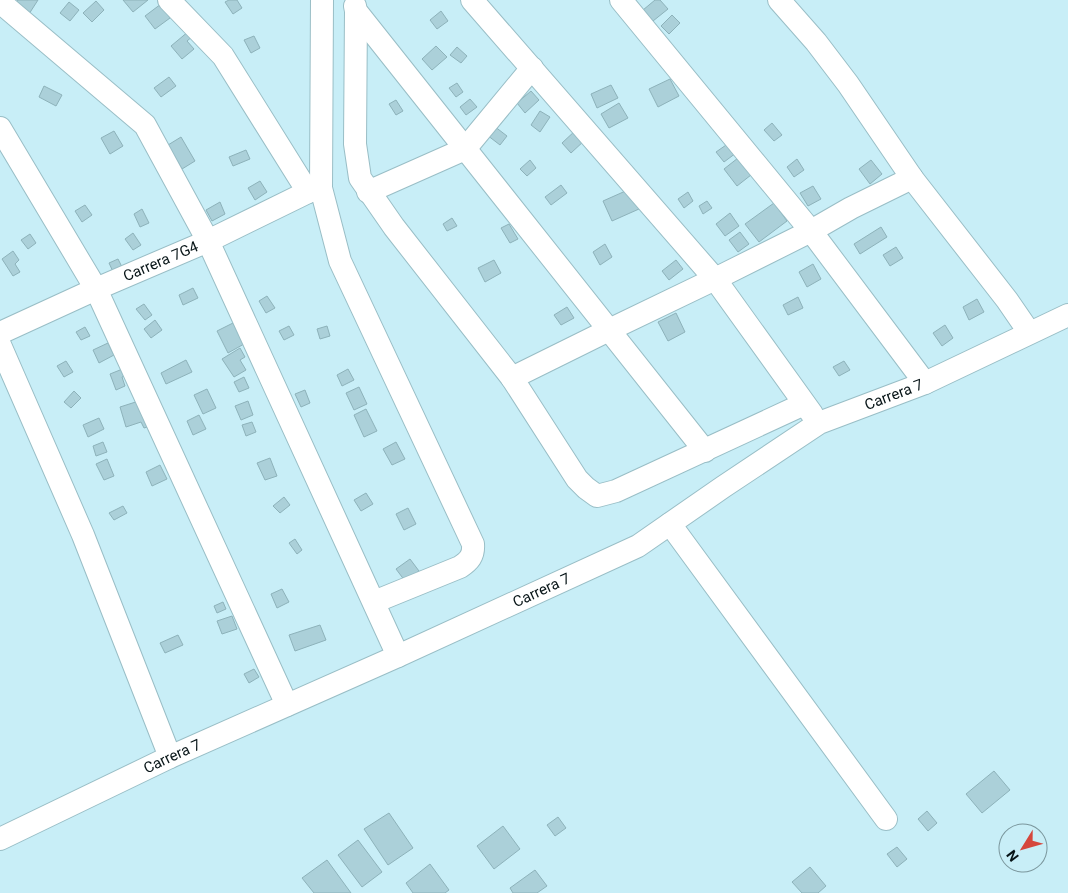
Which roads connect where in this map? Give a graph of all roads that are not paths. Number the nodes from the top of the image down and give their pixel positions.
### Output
1 (169, 0) edge
2 (472, 0) edge
3 (621, 0) edge
4 (779, 0) edge
5 (321, 1) edge
6 (0, 2) edge
7 (355, 6) edge
8 (532, 68) junction
9 (0, 128) edge
10 (466, 149) junction
11 (912, 178) junction
12 (315, 190) junction
13 (368, 192) junction
14 (811, 231) junction
15 (208, 241) junction
16 (715, 279) junction
17 (96, 289) junction
18 (1068, 315) edge
19 (609, 330) junction
20 (1029, 332) junction
21 (0, 333) edge
22 (0, 345) edge
23 (512, 378) junction
24 (925, 383) junction
25 (804, 404) junction
26 (820, 424) junction
27 (705, 451) junction
28 (670, 524) junction
29 (374, 602) junction
30 (398, 656) junction
31 (287, 705) junction
32 (170, 756) junction
33 (886, 819) dead end
34 (0, 839) edge

1 - 12 street
2 - 8 street
3 - 14 street
4 - 11 street
5 - 12 street
6 - 15 street
7 - 10 street
7 - 13 street
8 - 10 street
8 - 16 street
9 - 17 street
10 - 13 street
10 - 19 street
11 - 14 street
11 - 20 street
12 - 15 street, Carrera 7G4
12 - 29 street
13 - 23 street
14 - 16 street
14 - 24 street
15 - 17 street, Carrera 7G4
15 - 29 street
16 - 19 street
16 - 25 street
17 - 21 street, Carrera 7G4
17 - 31 street
18 - 20 street, Carrera 7
19 - 23 street
19 - 27 street
20 - 24 street, Carrera 7
22 - 32 street
23 - 27 street
24 - 26 street, Carrera 7
25 - 26 street
25 - 27 street
26 - 28 street, Carrera 7
28 - 30 street, Carrera 7
28 - 33 street
29 - 30 street
30 - 31 street, Carrera 7
31 - 32 street, Carrera 7
32 - 34 street, Carrera 7

